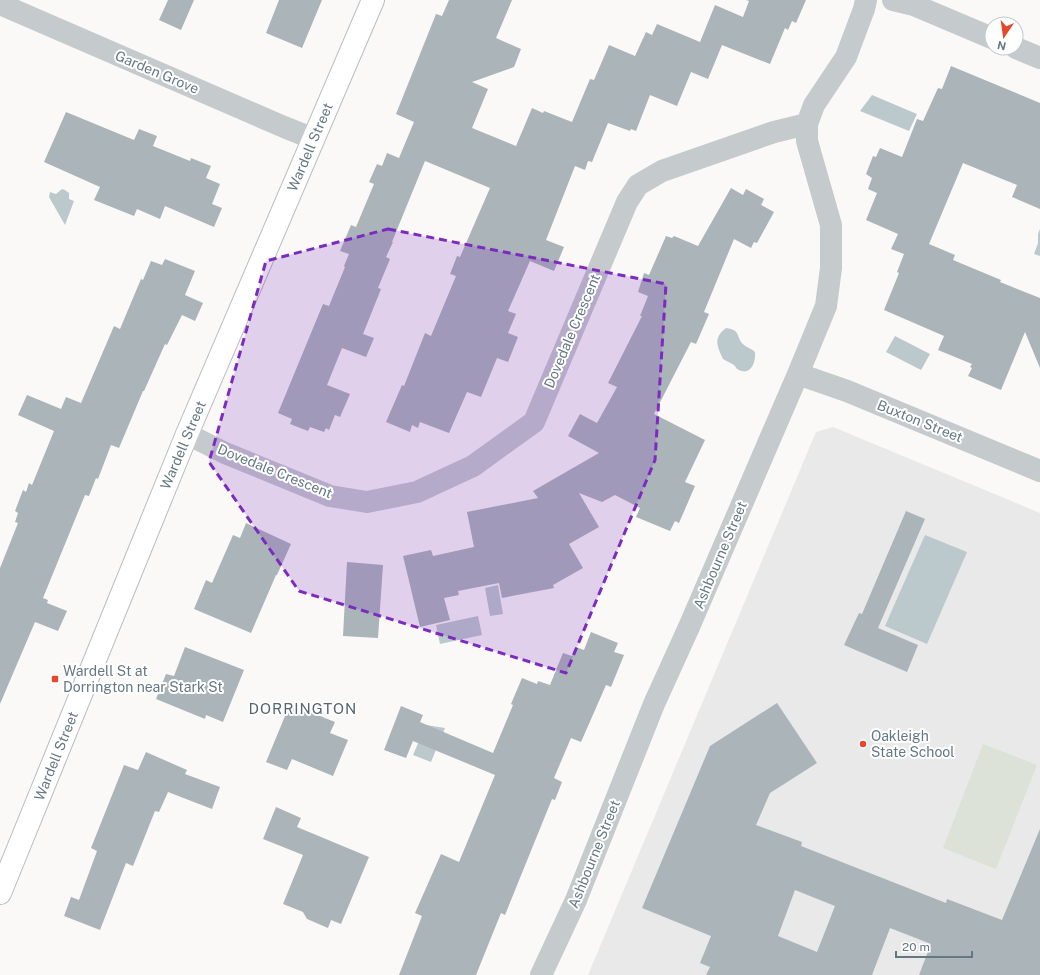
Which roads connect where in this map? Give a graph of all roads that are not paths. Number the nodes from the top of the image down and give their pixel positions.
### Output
1 (373, 0) edge
2 (866, 0) edge
3 (893, 0) edge
4 (0, 4) edge
5 (984, 35) edge
6 (1024, 51) edge
7 (1040, 58) edge
8 (807, 124) junction
9 (314, 139) junction
10 (798, 374) junction
11 (187, 434) junction
12 (1040, 471) edge
13 (0, 893) edge
14 (541, 975) edge

1 - 9 highway, Wardell Street
2 - 8 street
3 - 5 street
4 - 9 street, Garden Grove
6 - 7 street
8 - 10 street, Ashbourne Street
8 - 11 street, Dovedale Crescent
9 - 11 highway, Wardell Street
10 - 12 street, Buxton Street
10 - 14 street, Ashbourne Street
11 - 13 highway, Wardell Street

